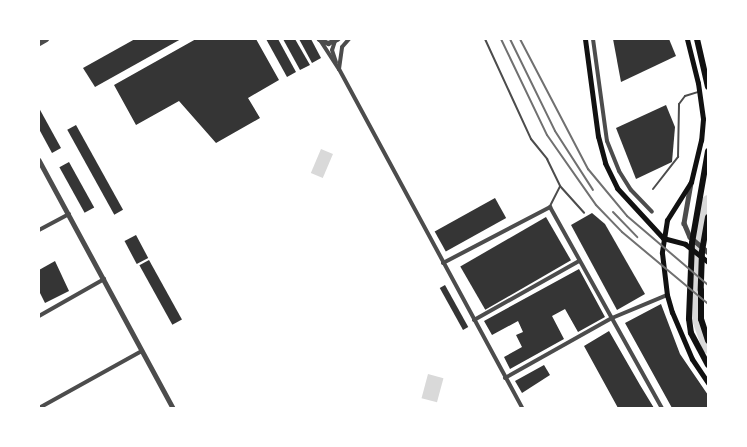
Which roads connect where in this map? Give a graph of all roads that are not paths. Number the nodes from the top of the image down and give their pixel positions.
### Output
1 (46, 39) edge
2 (319, 39) edge
3 (350, 39) edge
4 (486, 39) edge
5 (585, 39) edge
6 (593, 39) edge
7 (687, 39) edge
8 (697, 39) edge
9 (336, 40) edge
10 (39, 43) edge
11 (339, 69) junction
12 (708, 88) edge
13 (699, 91) junction
14 (708, 151) edge
15 (39, 160) edge
16 (691, 182) junction
17 (560, 186) junction
18 (653, 190) dead end
19 (550, 207) junction
20 (652, 212) dead end
21 (584, 213) dead end
22 (69, 214) junction
23 (708, 217) edge
24 (39, 230) edge
25 (663, 238) junction
26 (708, 241) edge
27 (701, 245) junction
28 (708, 252) edge
29 (579, 262) junction
30 (708, 262) edge
31 (443, 263) junction
32 (104, 279) junction
33 (667, 294) junction
34 (39, 316) edge
35 (612, 318) junction
36 (474, 320) junction
37 (708, 340) edge
38 (142, 351) junction
39 (708, 365) edge
40 (505, 378) junction
41 (708, 383) edge
42 (39, 408) edge
43 (173, 408) edge
44 (522, 408) edge
45 (662, 408) edge

1 - 10 street
2 - 9 street
2 - 11 street
3 - 11 street
4 - 17 lane
5 - 25 main road
6 - 20 street
7 - 13 main road
8 - 12 highway
9 - 11 street
11 - 31 street
13 - 16 main road
13 - 18 lane
14 - 39 highway
15 - 22 street
16 - 25 main road
16 - 27 street
17 - 19 lane
17 - 21 lane
19 - 29 street
19 - 31 street
22 - 24 street
22 - 32 street
23 - 37 highway
25 - 30 main road
25 - 33 main road
26 - 27 main road
27 - 28 street
29 - 35 street
29 - 36 street
31 - 36 street
32 - 34 street
32 - 38 street
33 - 35 street
33 - 41 main road
35 - 40 street
35 - 45 street
36 - 40 street
38 - 42 street
38 - 43 street
40 - 44 street

